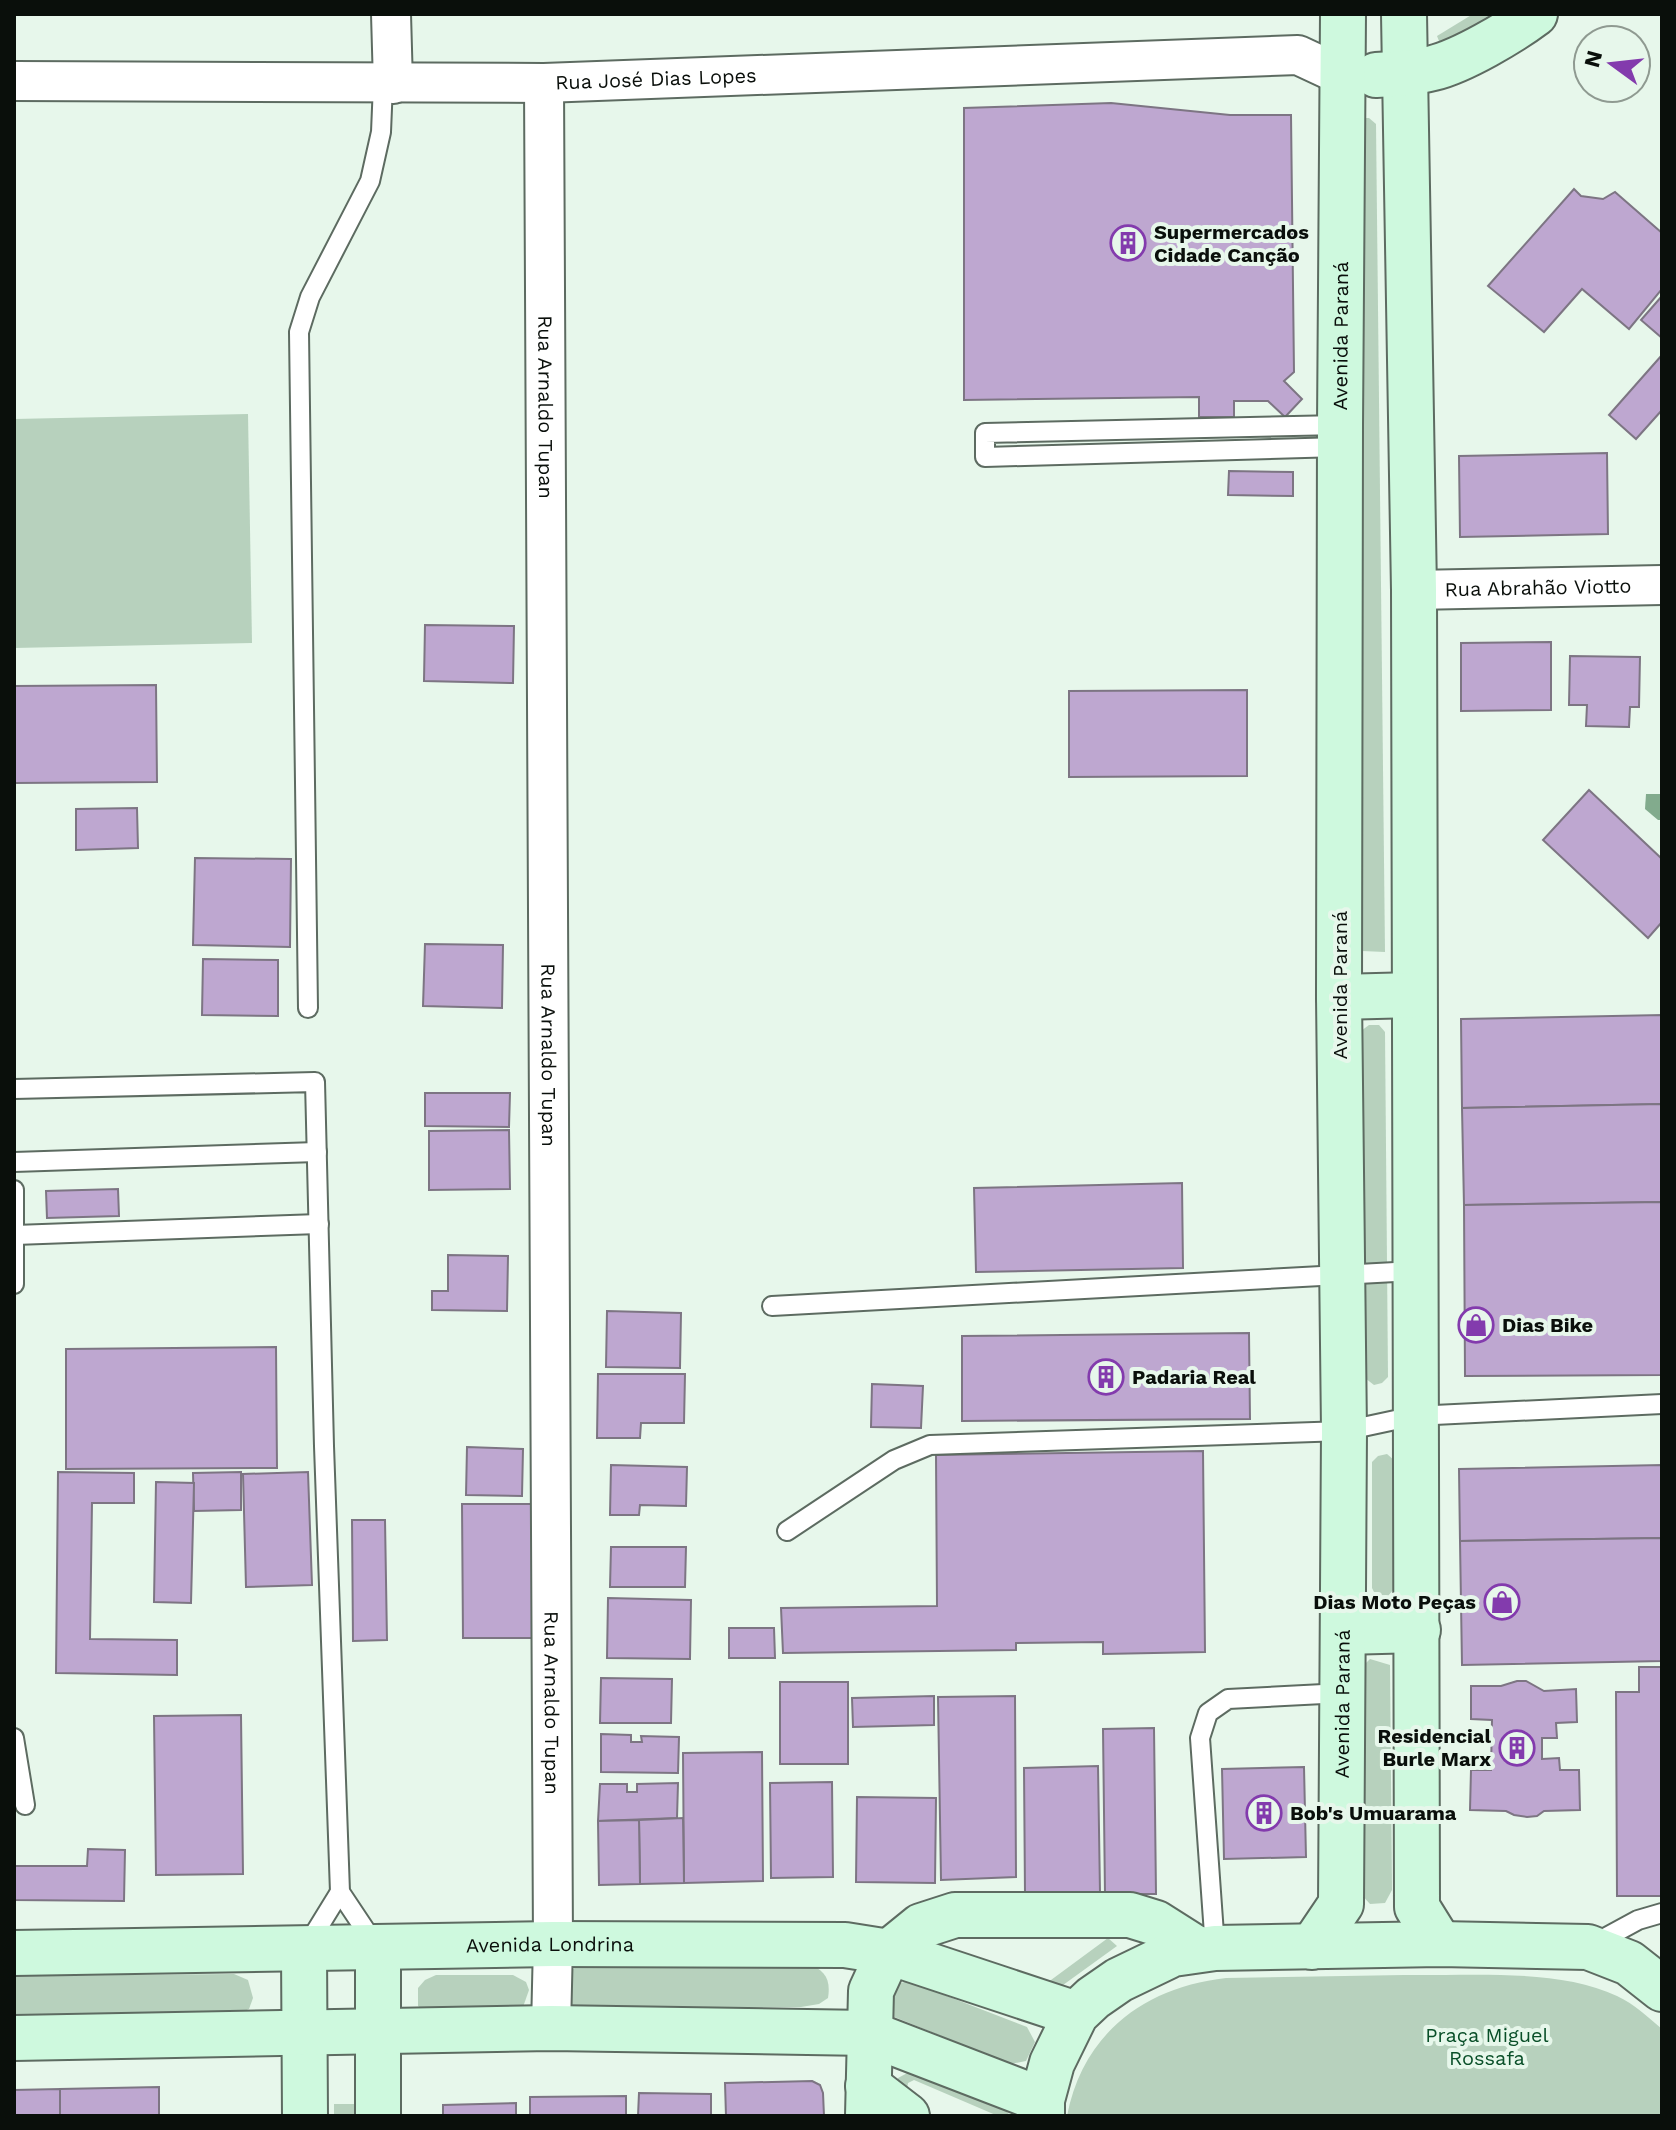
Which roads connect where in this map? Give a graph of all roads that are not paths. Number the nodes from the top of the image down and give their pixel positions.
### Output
1 (391, 14) edge
2 (1535, 14) edge
3 (1416, 18) edge
4 (1343, 20) edge
5 (1298, 55) junction
6 (1405, 73) junction
7 (1343, 76) junction
8 (14, 81) edge
9 (544, 83) junction
10 (388, 84) junction
11 (1340, 436) junction
12 (1662, 585) edge
13 (1414, 590) junction
14 (1414, 995) junction
15 (1339, 997) junction
16 (308, 1008) dead end
17 (14, 1089) edge
18 (317, 1152) junction
19 (14, 1162) edge
20 (14, 1190) edge
21 (319, 1224) junction
22 (15, 1235) edge
23 (1414, 1271) junction
24 (1343, 1276) junction
25 (14, 1284) edge
26 (772, 1306) dead end
27 (1662, 1404) edge
28 (1414, 1416) junction
29 (1344, 1431) junction
30 (787, 1531) dead end
31 (1418, 1630) junction
32 (1344, 1632) junction
33 (1343, 1693) junction
34 (14, 1738) edge
35 (25, 1805) dead end
36 (340, 1892) junction
37 (1662, 1913) edge
38 (553, 1944) junction
39 (1440, 1944) junction
40 (1312, 1947) junction
41 (1588, 1947) junction
42 (378, 1948) junction
43 (1206, 1948) junction
44 (304, 1950) junction
45 (889, 1952) junction
46 (14, 1953) edge
47 (1662, 1989) edge
48 (1076, 2014) junction
49 (551, 2028) junction
50 (378, 2033) junction
51 (868, 2033) junction
52 (304, 2034) junction
53 (14, 2038) edge
54 (868, 2101) edge
55 (1042, 2108) edge
56 (305, 2116) edge
57 (378, 2116) edge
58 (907, 2116) edge

1 - 10 street
2 - 6 main road
3 - 4 main road
3 - 6 main road
4 - 5 street, Rua José Dias Lopes
4 - 7 main road, Avenida Paraná
5 - 7 street, Rua José Dias Lopes
5 - 9 street, Rua José Dias Lopes
6 - 7 main road
6 - 13 main road
7 - 11 main road, Avenida Paraná
8 - 10 street, Rua José Dias Lopes
9 - 10 street, Rua José Dias Lopes
9 - 38 street, Rua Arnaldo Tupan
10 - 16 lane
11 - 11 lane
11 - 15 main road, Avenida Paraná
12 - 13 street, Rua Abrahão Viotto
13 - 14 main road
14 - 15 main road
14 - 23 main road
15 - 24 main road, Avenida Paraná
17 - 18 lane
18 - 19 lane
18 - 21 lane
20 - 22 lane
21 - 22 lane
21 - 36 lane
22 - 25 lane
23 - 24 lane
23 - 28 main road
24 - 26 lane
24 - 29 main road, Avenida Paraná
27 - 28 lane
28 - 29 lane
28 - 31 main road
29 - 30 lane
29 - 32 main road, Avenida Paraná
31 - 32 main road
31 - 39 main road
32 - 33 main road, Avenida Paraná
33 - 40 main road, Avenida Paraná
33 - 43 lane
34 - 35 lane
36 - 42 lane
36 - 44 lane
37 - 41 lane
38 - 42 main road, Avenida Londrina
38 - 45 main road, Avenida Londrina
38 - 49 street, Rua Arnaldo Tupan
39 - 40 main road
39 - 41 main road
40 - 43 main road
41 - 47 main road
42 - 44 main road, Avenida Londrina
42 - 50 main road
43 - 45 main road
43 - 48 main road
44 - 46 main road, Avenida Londrina
44 - 52 main road
45 - 48 main road, Avenida Londrina
45 - 51 main road
48 - 55 main road
49 - 50 main road
49 - 51 main road
50 - 52 main road
50 - 57 main road
51 - 54 main road
51 - 55 main road
52 - 53 main road
52 - 56 main road
54 - 58 main road

